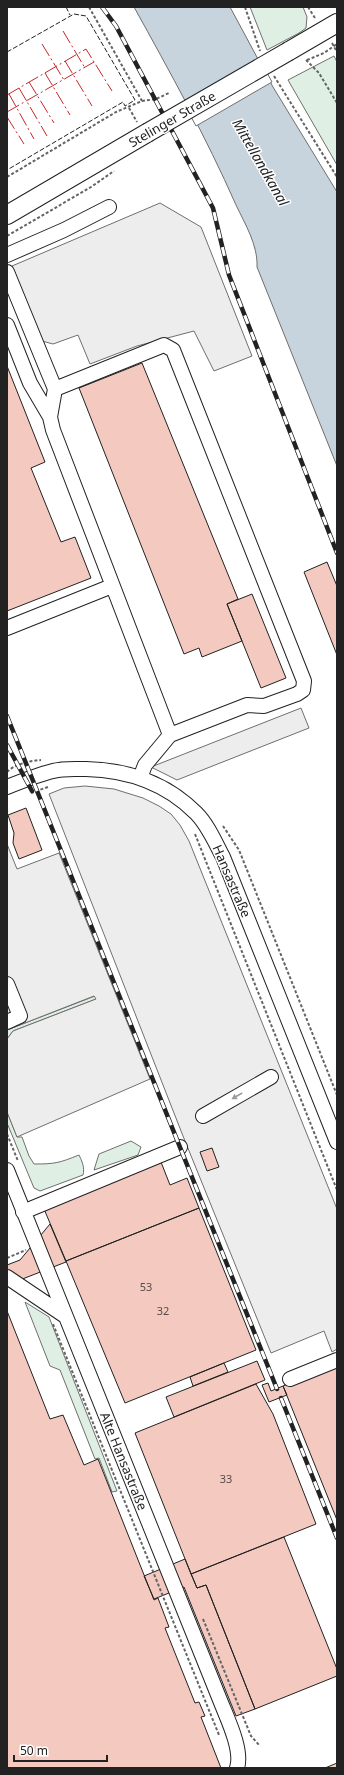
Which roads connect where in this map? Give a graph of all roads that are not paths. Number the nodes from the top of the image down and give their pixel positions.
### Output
1 (337, 23) edge
2 (108, 207) dead end
3 (7, 216) edge
4 (7, 255) edge
5 (7, 272) edge
6 (7, 325) edge
7 (54, 389) junction
8 (50, 417) junction
9 (112, 586) junction
10 (7, 628) edge
11 (170, 735) junction
12 (140, 778) junction
13 (7, 787) edge
14 (7, 984) edge
15 (7, 1022) edge
16 (271, 1077) dead end
17 (203, 1116) dead end
18 (337, 1142) edge
19 (180, 1147) dead end
20 (7, 1170) edge
21 (23, 1212) junction
22 (7, 1277) edge
23 (65, 1316) junction
24 (337, 1360) edge
25 (290, 1378) dead end
26 (237, 1768) edge

1 - 3 main road, Stelinger Straße, bridge
2 - 4 street
5 - 7 street
6 - 8 street
7 - 8 street
7 - 11 street
8 - 9 street
9 - 10 street
9 - 11 street
11 - 12 street
12 - 13 street, Hansastraße
12 - 18 street, Hansastraße
14 - 15 street
16 -> 17 street
19 - 21 street
20 - 21 street, Alte Hansastraße
21 - 23 street, Alte Hansastraße
22 - 23 street
23 - 26 street, Alte Hansastraße
24 - 25 street

